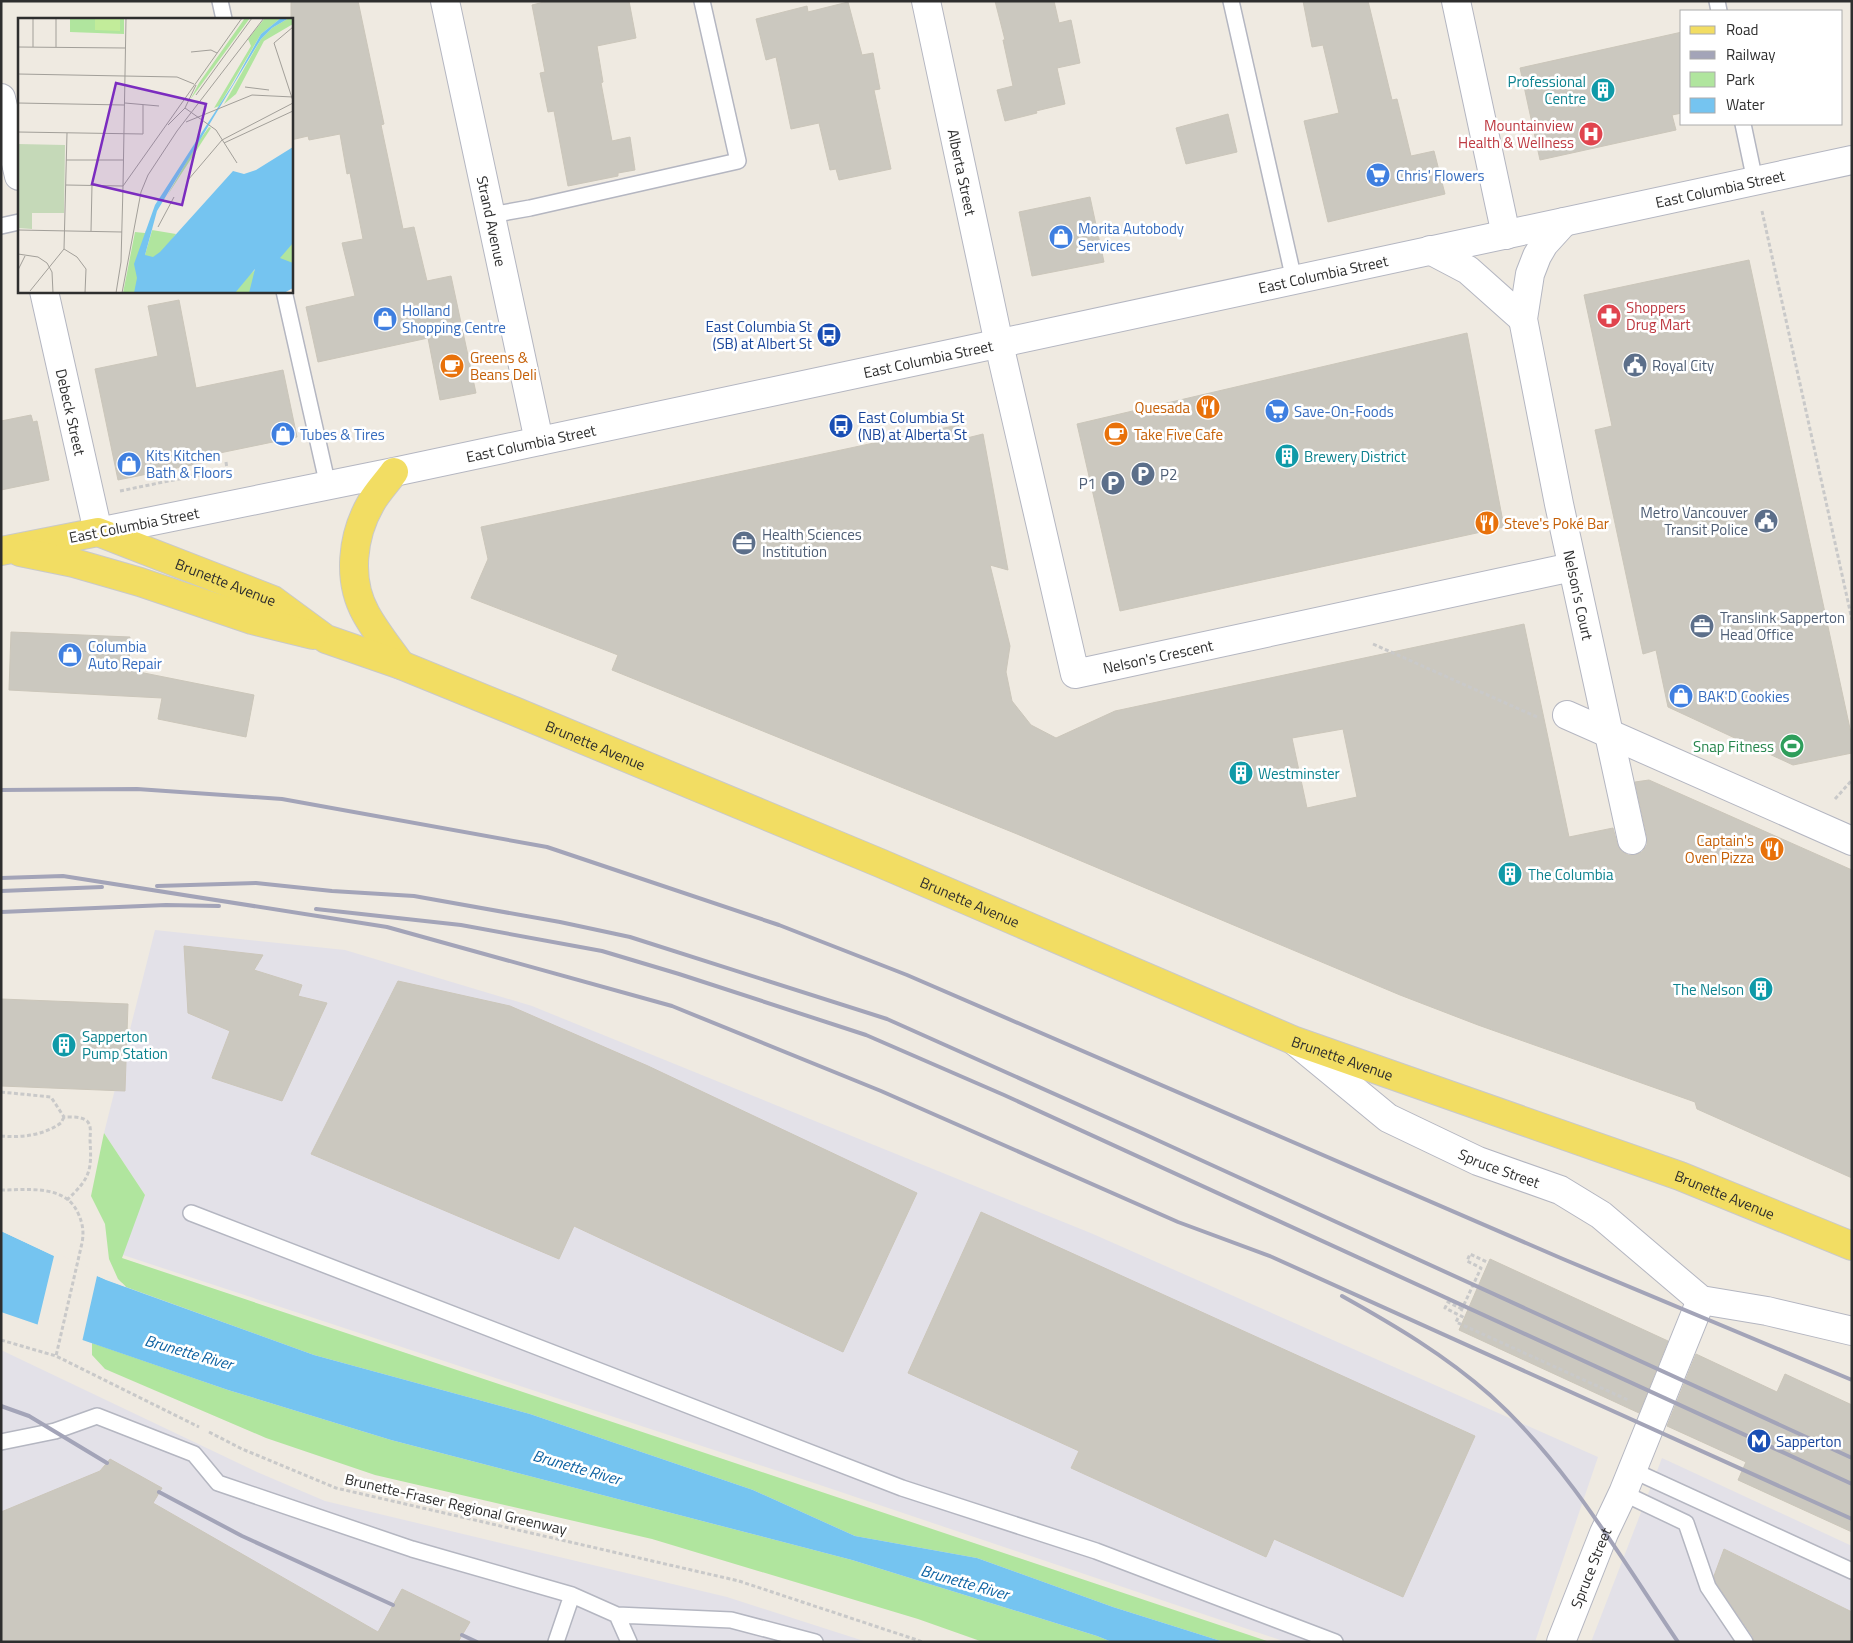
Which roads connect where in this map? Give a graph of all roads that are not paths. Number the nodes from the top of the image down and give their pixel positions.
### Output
1 (220, 1) edge
2 (445, 1) edge
3 (702, 1) edge
4 (926, 1) edge
5 (1231, 1) edge
6 (1456, 1) edge
7 (224, 18) edge
8 (1, 98) edge
9 (1743, 125) edge
10 (1852, 160) edge
11 (18, 172) edge
12 (1755, 181) junction
13 (491, 215) junction
14 (18, 222) edge
15 (1564, 222) junction
16 (1, 226) edge
17 (1506, 234) junction
18 (1430, 250) junction
19 (1294, 280) junction
20 (44, 292) edge
21 (284, 292) edge
22 (1523, 319) junction
23 (999, 344) junction
24 (539, 441) junction
25 (394, 472) junction
26 (328, 486) junction
27 (98, 532) junction
28 (5, 550) edge
29 (1572, 567) junction
30 (326, 638) junction
31 (401, 665) junction
32 (1555, 718) road end
33 (1608, 733) junction
34 (1632, 840) dead end
35 (1852, 840) edge
36 (1295, 1041) junction
37 (191, 1213) dead end
38 (1852, 1246) edge
39 (1700, 1300) junction
40 (1852, 1331) edge
41 (1, 1442) edge
42 (1627, 1481) junction
43 (1852, 1571) edge
44 (572, 1595) junction
45 (617, 1615) junction
46 (556, 1642) edge
47 (629, 1642) edge
48 (816, 1642) edge
49 (1335, 1642) edge
50 (1561, 1642) edge
51 (1745, 1642) edge

1 - 7 lane
2 - 13 street, Strand Avenue
3 - 13 lane
4 - 23 street, Alberta Street
5 - 19 lane
6 - 17 street
8 - 11 street
9 - 12 lane
10 - 12 street, East Columbia Street
12 - 15 street, East Columbia Street
13 - 24 street, Strand Avenue
14 - 16 lane
15 - 17 street, East Columbia Street
15 - 22 street, Nelson's Court
17 - 18 street, East Columbia Street
18 - 19 street, East Columbia Street
18 - 22 street
19 - 23 street, East Columbia Street
20 - 27 street, Debeck Street
21 - 26 lane
22 - 29 street, Nelson's Court
23 - 24 street, East Columbia Street
23 - 29 street, Nelson's Crescent
24 - 25 street, East Columbia Street
25 - 26 street, East Columbia Street
25 - 31 main road
26 - 27 street, East Columbia Street
27 - 28 main road, East Columbia Street
27 - 30 main road, Brunette Avenue
28 - 30 main road
29 - 33 street, Nelson's Court
30 - 31 main road, Brunette Avenue
31 - 36 main road, Brunette Avenue
32 - 33 street
33 - 34 street, Nelson's Court
33 - 35 street
36 - 38 main road, Brunette Avenue
36 - 39 street, Spruce Street
37 - 49 lane
39 - 40 street
39 - 42 street, Spruce Street
41 - 44 lane
42 - 43 lane
42 - 50 street, Spruce Street
42 - 51 lane
44 - 45 lane
44 - 46 lane
45 - 47 lane
45 - 48 lane

